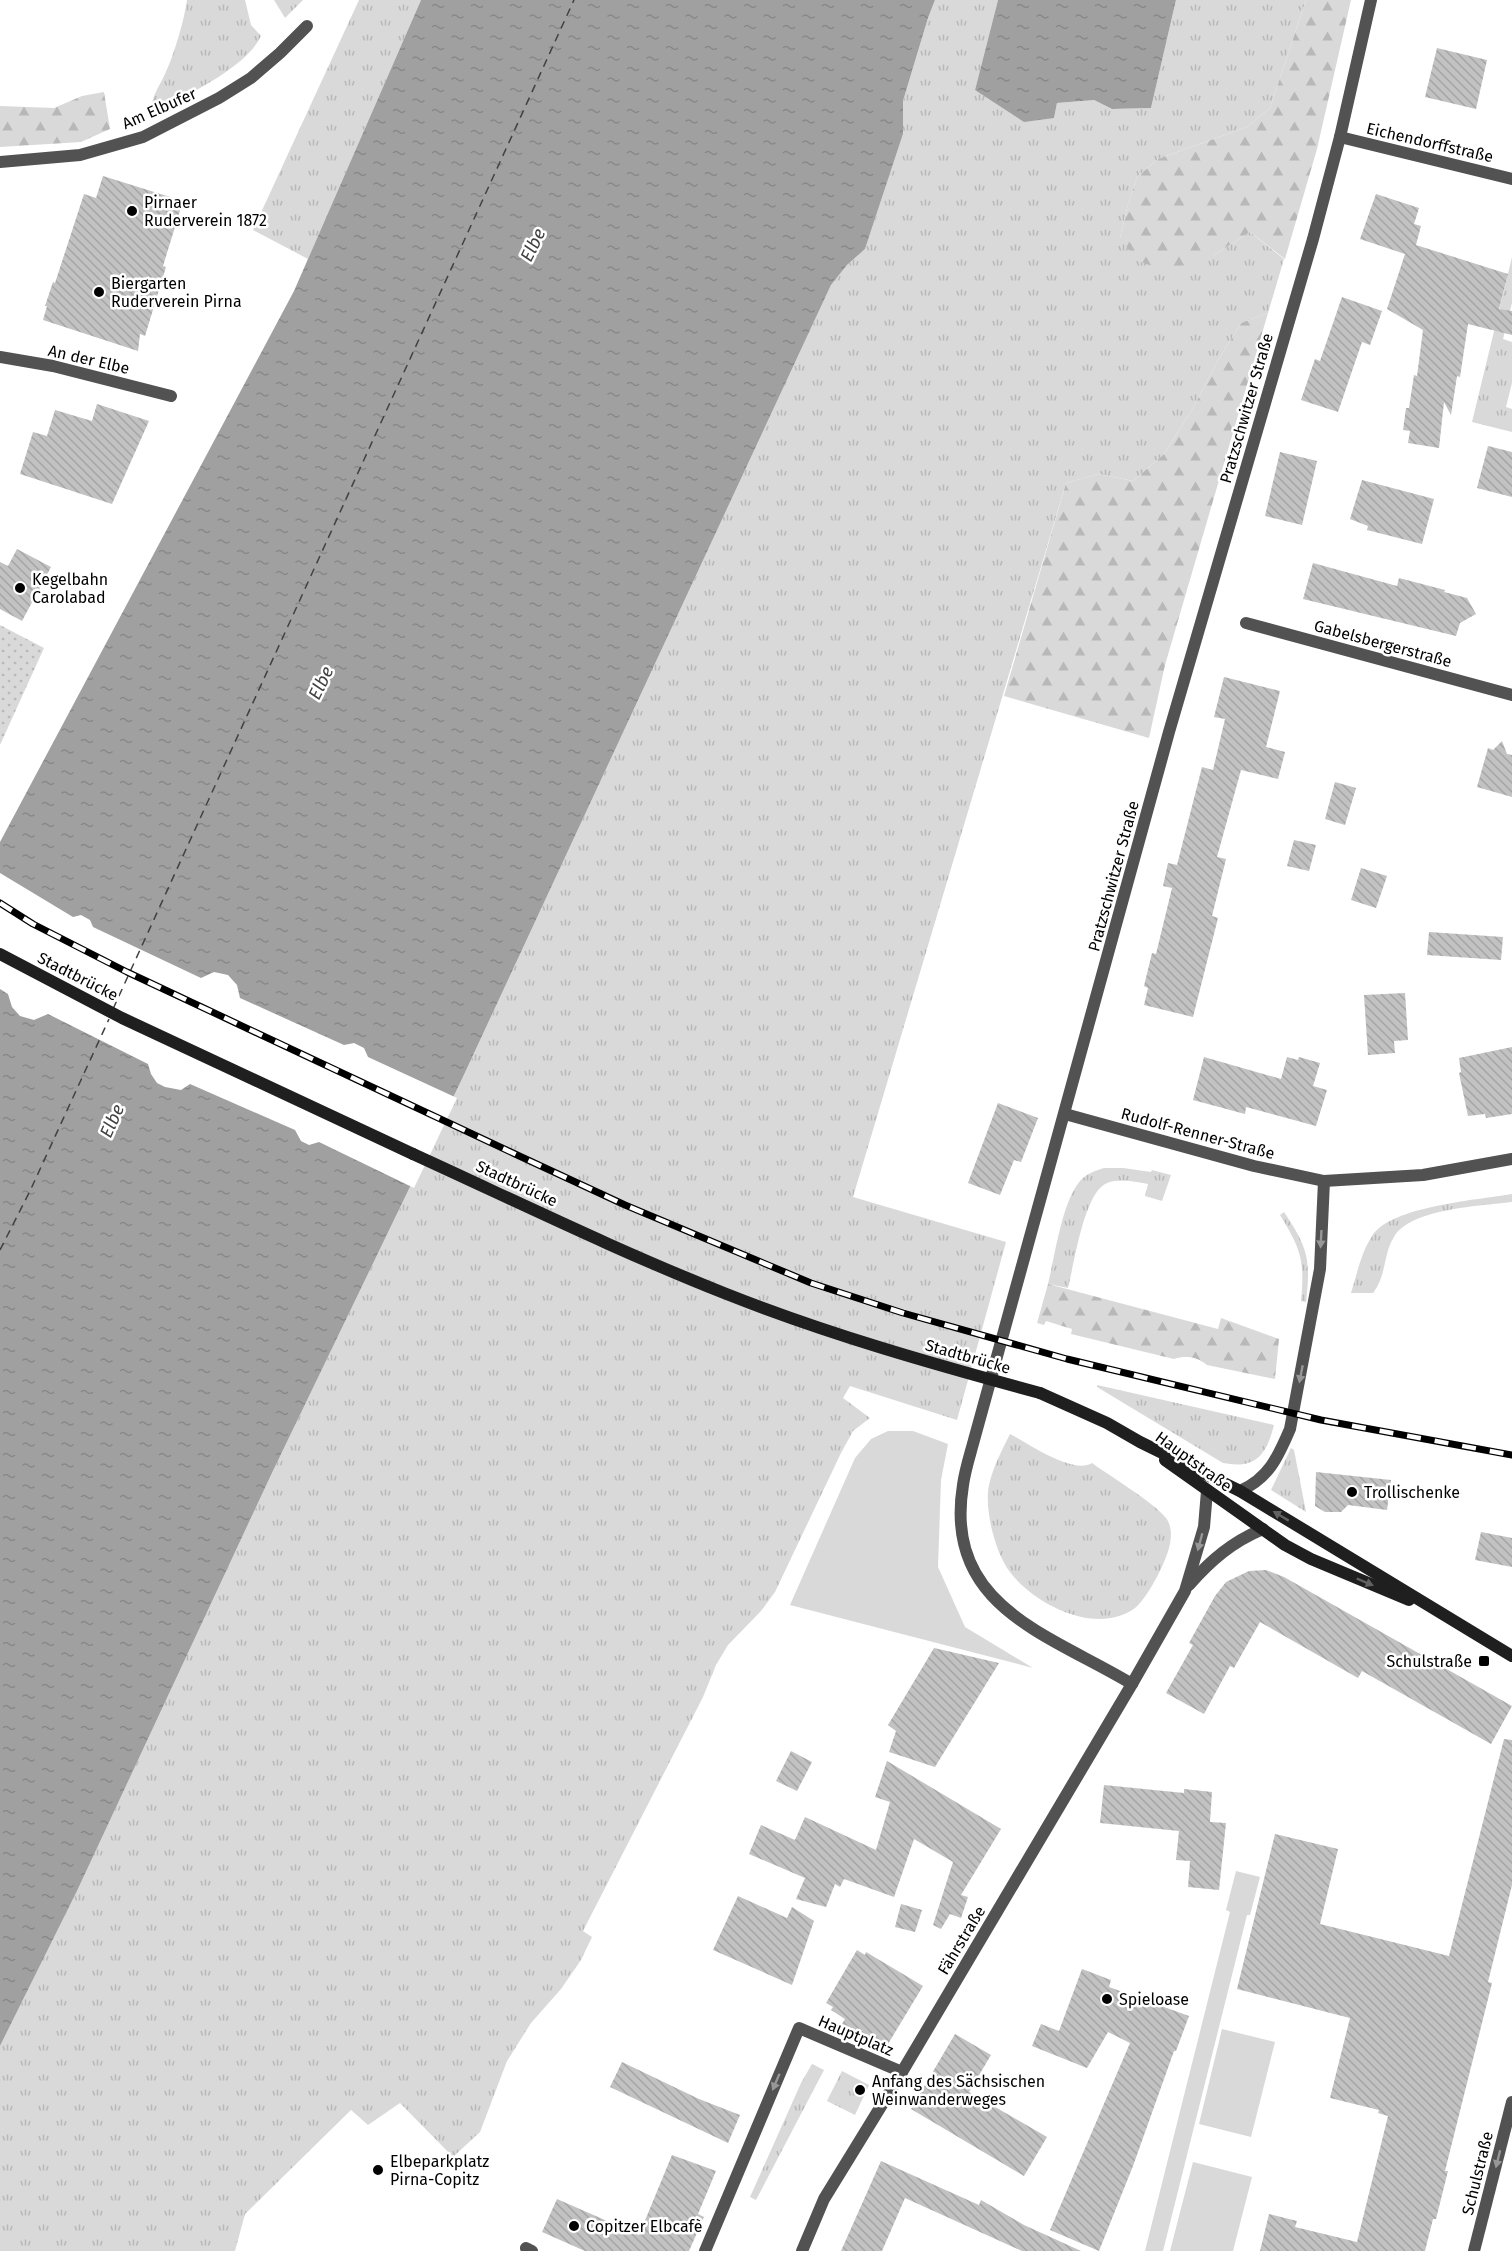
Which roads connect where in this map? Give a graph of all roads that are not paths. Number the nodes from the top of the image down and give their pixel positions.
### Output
1 (1371, 0) edge
2 (307, 26) dead end
3 (1340, 137) junction
4 (0, 162) edge
5 (1512, 179) edge
6 (0, 357) edge
7 (171, 396) dead end
8 (1246, 624) dead end
9 (1512, 695) edge
10 (0, 954) edge
11 (1065, 1114) junction
12 (1512, 1159) edge
13 (1324, 1181) junction
14 (1140, 1442) junction
15 (1208, 1491) junction
16 (1240, 1491) junction
17 (1263, 1529) junction
18 (1185, 1591) junction
19 (1449, 1617) junction
20 (1512, 1656) edge
21 (1132, 1684) junction
22 (902, 2072) junction
23 (1512, 2102) edge
24 (705, 2251) edge
25 (802, 2251) edge
26 (1474, 2251) edge

1 - 3 street, Pratzschwitzer Straße
2 - 4 street, Am Elbufer
3 - 5 street, Eichendorffstraße
3 - 11 street, Pratzschwitzer Straße
6 - 7 street, An der Elbe
8 - 9 street, Gabelsbergerstraße
10 - 14 main road, Stadtbrücke, bridge
11 - 13 street, Rudolf-Renner-Straße
11 - 21 street, Pratzschwitzer Straße
12 - 13 street, Rudolf-Renner-Straße
13 -> 16 street
14 - 15 main road, Hauptstraße
14 - 16 main road, Hauptstraße
15 - 17 main road, Hauptstraße
15 -> 18 street
19 -> 16 main road, Hauptstraße
17 - 18 street
17 -> 19 main road, Hauptstraße
18 - 21 street
19 - 20 main road, Hauptstraße
21 - 22 street, Fährstraße
22 -> 24 street, Hauptplatz
22 - 25 street, Hauptplatz
23 -> 26 street, Schulstraße

